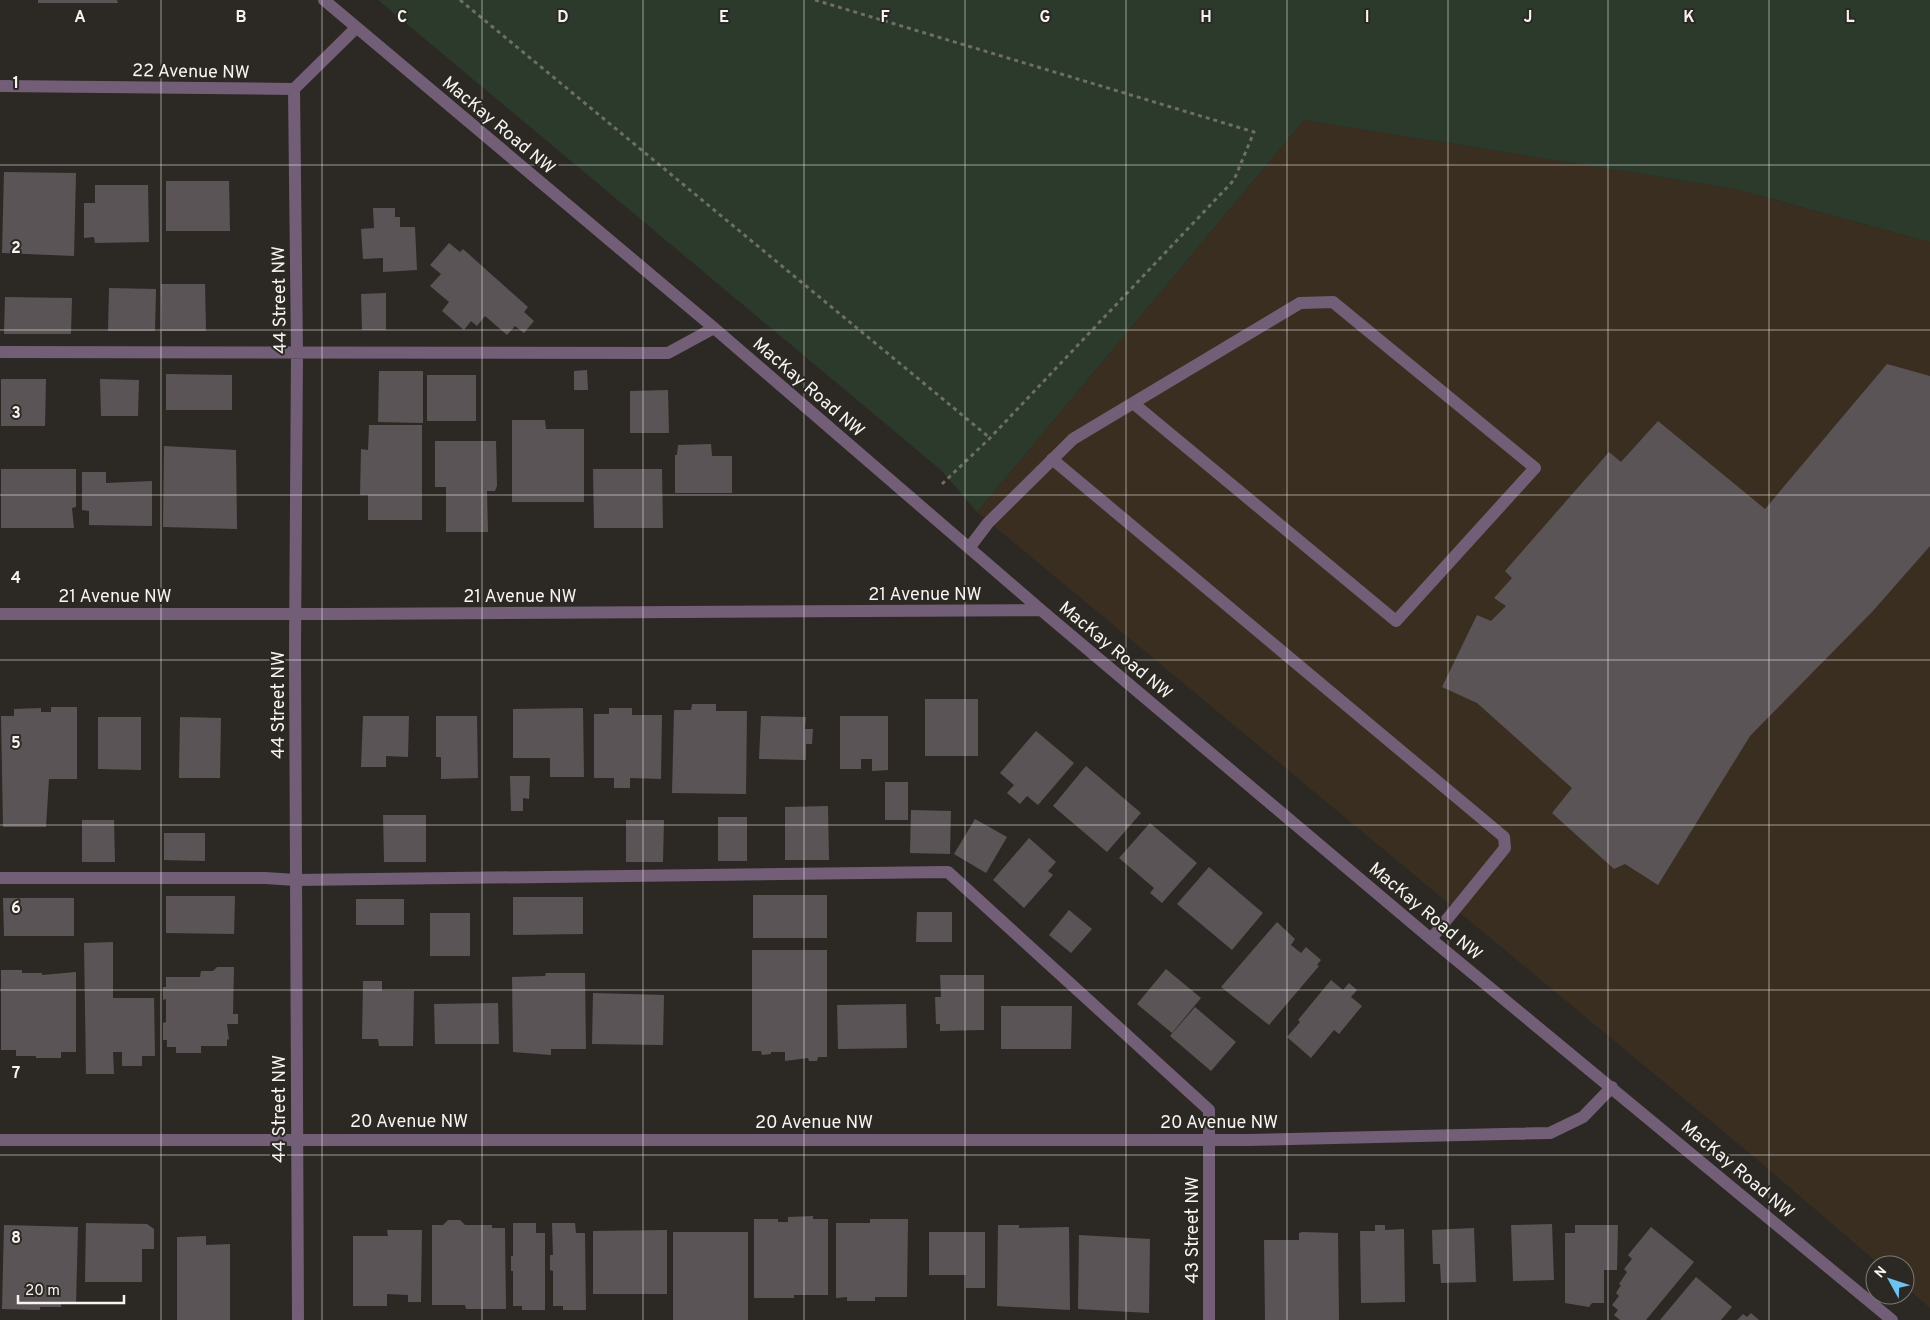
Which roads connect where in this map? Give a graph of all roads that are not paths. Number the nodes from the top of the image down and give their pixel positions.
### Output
1 (324, 0) edge
2 (356, 28) junction
3 (0, 86) edge
4 (294, 89) junction
5 (714, 328) junction
6 (0, 352) edge
7 (297, 353) junction
8 (1133, 403) junction
9 (1052, 459) junction
10 (969, 548) junction
11 (1041, 610) junction
12 (0, 614) edge
13 (296, 614) junction
14 (0, 878) edge
15 (296, 880) junction
16 (1431, 940) junction
17 (1612, 1087) junction
18 (0, 1140) edge
19 (297, 1140) junction
20 (1210, 1140) junction
21 (298, 1320) edge
22 (1209, 1320) edge
23 (1892, 1320) edge

1 - 2 street, MacKay Road NW
2 - 4 street
2 - 5 street, MacKay Road NW
3 - 4 street, 22 Avenue NW
4 - 7 street, 44 Street NW
5 - 7 street
5 - 10 street, MacKay Road NW
6 - 7 street
7 - 13 street, 44 Street NW
8 - 8 street
8 - 9 street
9 - 10 street
9 - 16 street
10 - 11 street, MacKay Road NW
11 - 13 street, 21 Avenue NW
11 - 16 street, MacKay Road NW
12 - 13 street, 21 Avenue NW
13 - 15 street, 44 Street NW
14 - 15 street, 43 Street NW
15 - 19 street, 44 Street NW
15 - 20 street, 43 Street NW
16 - 17 street, MacKay Road NW
17 - 20 street, 20 Avenue NW
17 - 23 street, MacKay Road NW
18 - 19 street, 20 Avenue NW
19 - 20 street, 20 Avenue NW
19 - 21 street, 44 Street NW
20 - 22 street, 43 Street NW

